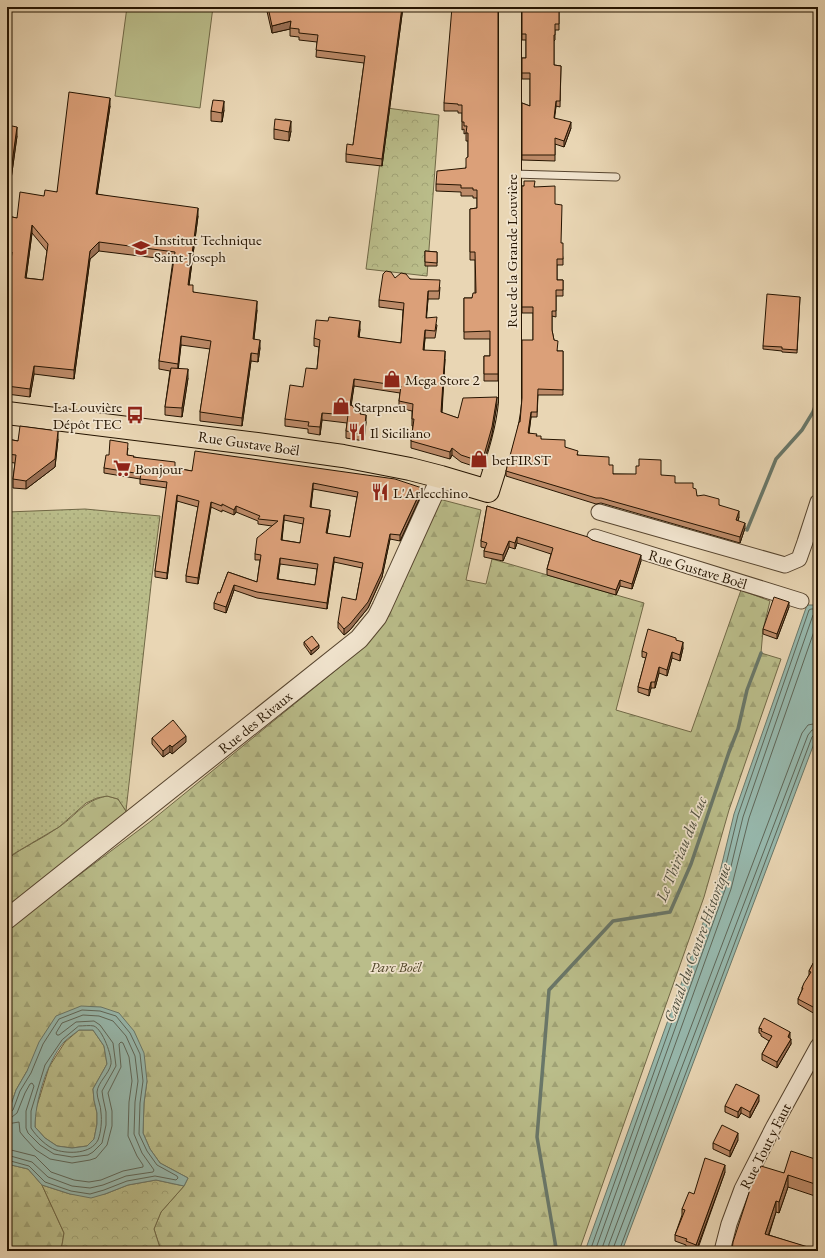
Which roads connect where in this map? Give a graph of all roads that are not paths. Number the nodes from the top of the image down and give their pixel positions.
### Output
1 (510, 7) edge
2 (510, 174) junction
3 (616, 177) dead end
4 (7, 413) edge
5 (441, 477) junction
6 (488, 491) joint
7 (818, 502) edge
8 (599, 512) dead end
9 (595, 537) dead end
10 (801, 601) dead end
11 (7, 919) edge
12 (818, 1046) edge
13 (722, 1251) edge

1 - 2 main road, Rue de la Grande Louvière
2 - 3 lane
2 - 6 main road, Rue de la Grande Louvière
4 - 5 main road, Rue Gustave Boël
5 - 6 main road, Rue Gustave Boël
5 - 11 street, Rue des Rivaux
7 - 8 street, Rue Gustave Boël
9 - 10 street, Rue Gustave Boël
12 - 13 street, Rue Tout y Faut

